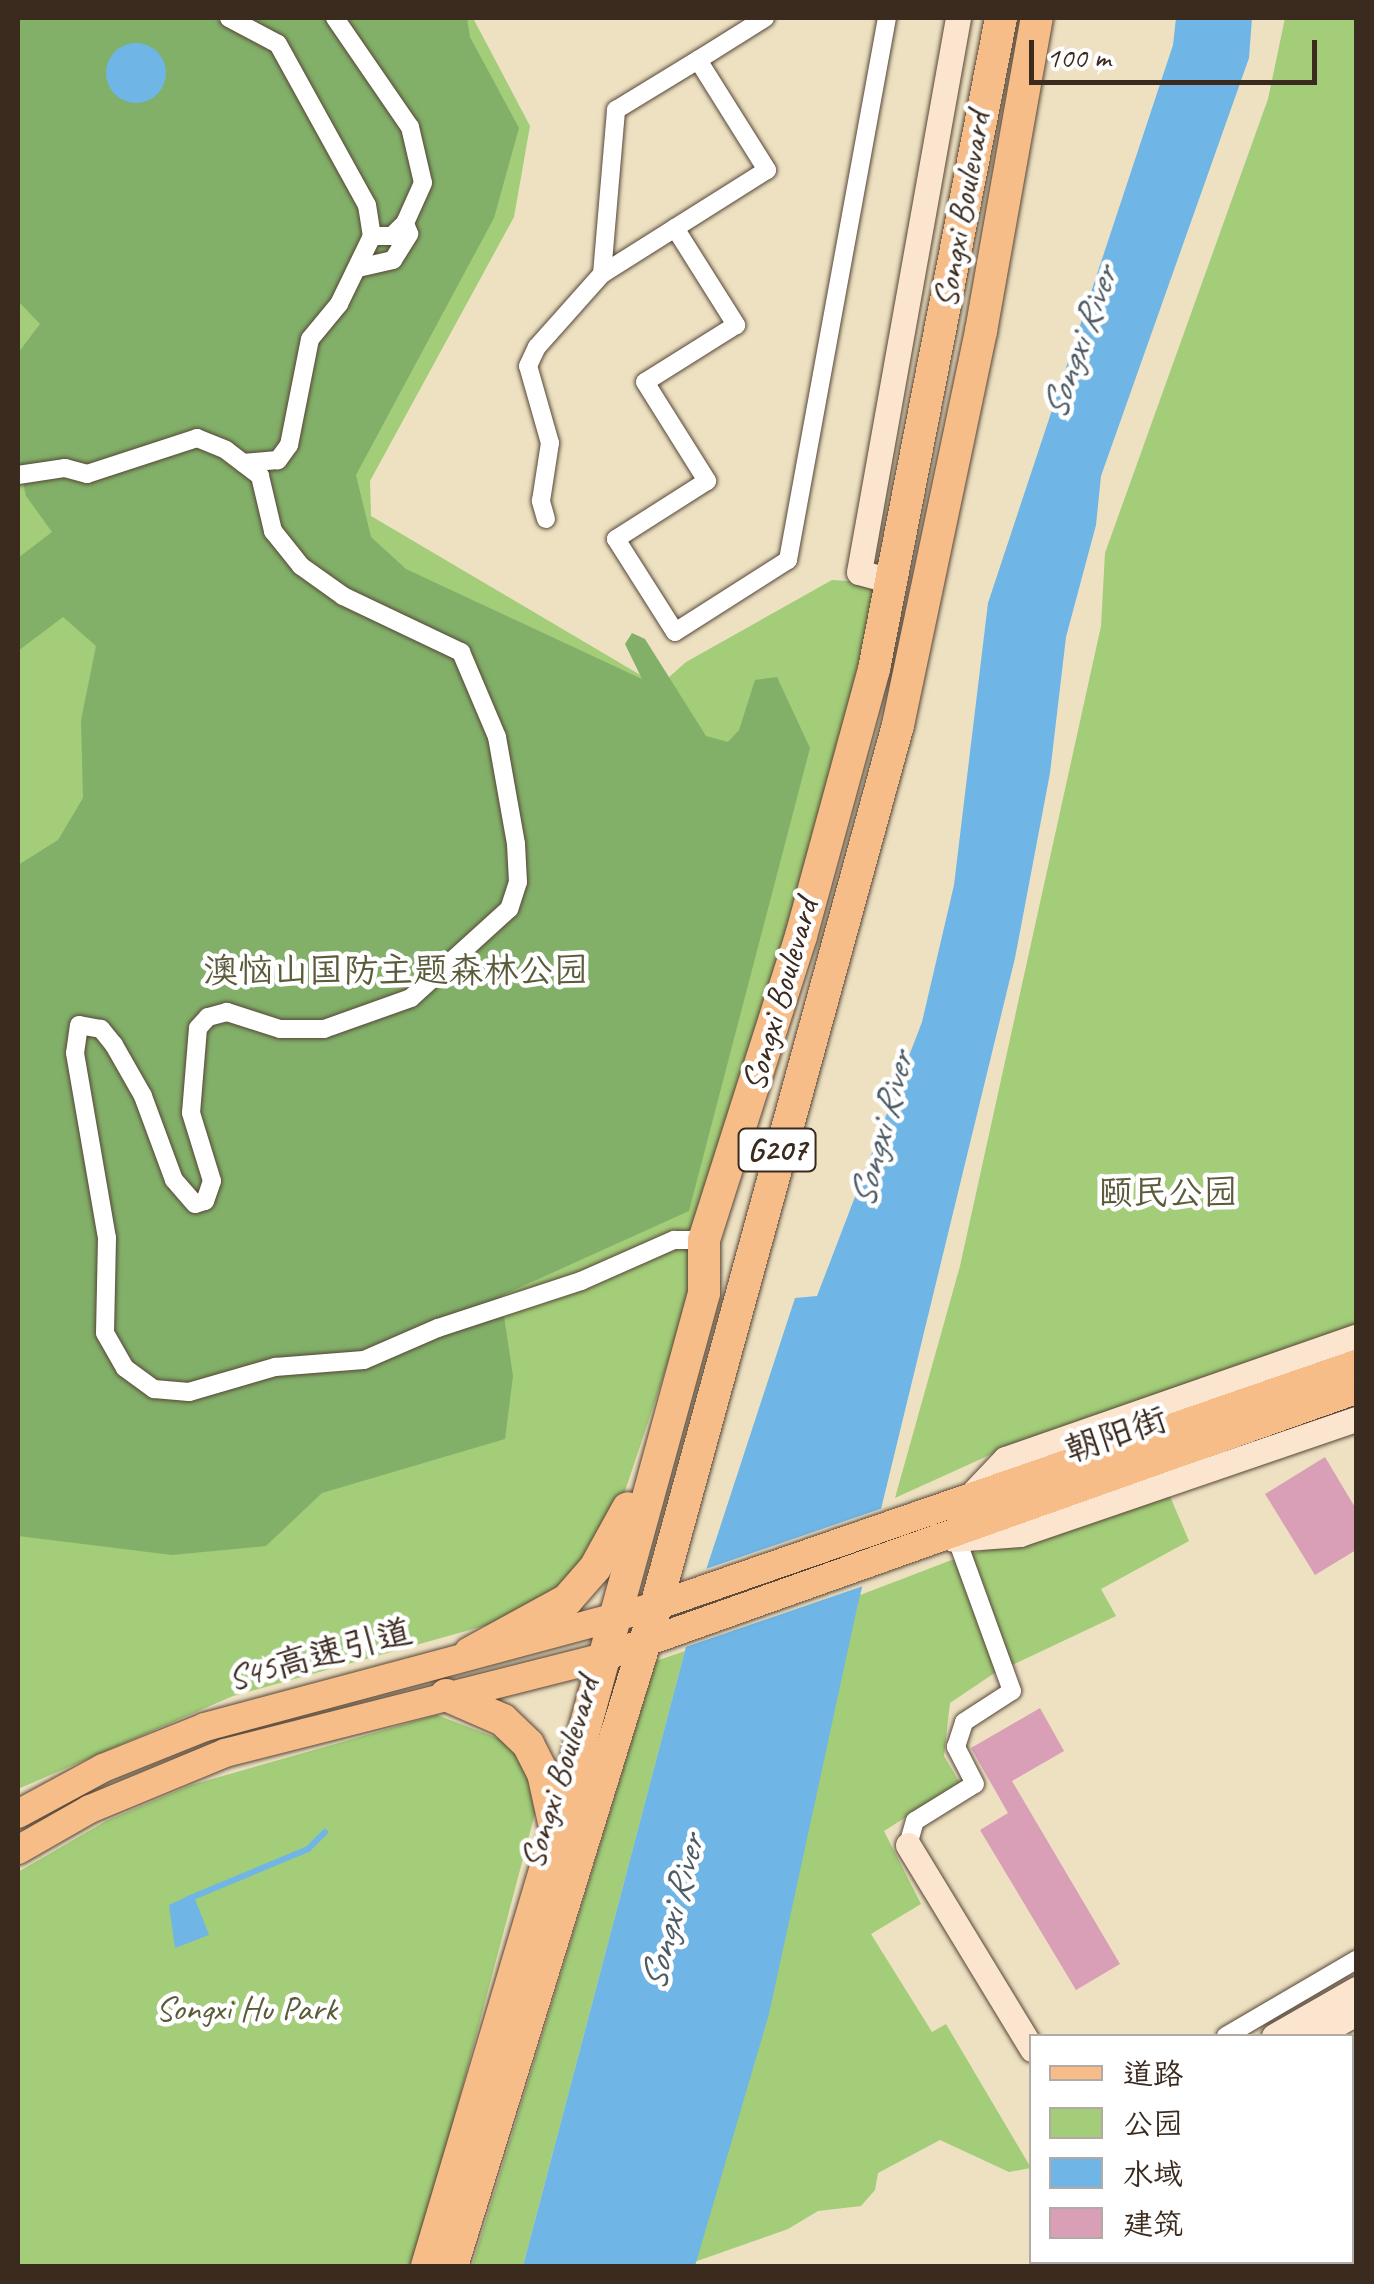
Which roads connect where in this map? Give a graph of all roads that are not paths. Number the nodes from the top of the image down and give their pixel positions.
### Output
1 (229, 18) edge
2 (334, 18) edge
3 (765, 18) edge
4 (886, 18) edge
5 (958, 18) edge
6 (1000, 18) edge
7 (1036, 18) edge
8 (698, 60) junction
9 (405, 223) junction
10 (675, 228) junction
11 (372, 236) junction
12 (358, 268) junction
13 (602, 274) junction
14 (243, 463) junction
15 (18, 475) edge
16 (546, 519) dead end
17 (892, 581) junction
18 (704, 1240) junction
19 (1356, 1337) edge
20 (1356, 1364) edge
21 (1356, 1390) edge
22 (1356, 1419) edge
23 (1200, 1431) junction
24 (660, 1446) junction
25 (969, 1497) junction
26 (948, 1537) junction
27 (612, 1616) junction
28 (667, 1618) junction
29 (644, 1644) junction
30 (470, 1653) junction
31 (604, 1657) junction
32 (446, 1694) junction
33 (18, 1814) edge
34 (556, 1834) junction
35 (908, 1846) joint
36 (18, 1850) edge
37 (1356, 1960) edge
38 (1356, 1989) edge
39 (1356, 2013) edge
40 (1229, 2034) edge
41 (1277, 2034) edge
42 (1319, 2034) edge
43 (1029, 2045) edge
44 (427, 2266) edge
45 (452, 2266) edge

1 - 11 street
2 - 9 street
3 - 8 street
4 - 10 street
5 - 17 street
6 - 17 highway, Songxi Boulevard / G207
7 - 28 highway, Songxi Boulevard / G207
8 - 10 street
8 - 13 street
9 - 11 street
9 - 12 street
10 - 13 street
11 - 12 street
12 - 14 street
13 - 16 street
14 - 15 street
14 - 18 street
17 - 18 highway, Songxi Boulevard / G207
18 - 24 highway, Songxi Boulevard / G207
19 - 25 street
20 - 23 main road, 朝阳街
21 - 23 main road, 朝阳街
22 - 26 street
23 - 25 main road, 朝阳街
23 - 26 main road, 朝阳街
24 - 27 highway, Songxi Boulevard / G207
24 - 30 highway
25 - 28 main road, 朝阳街
26 - 28 main road, 朝阳街
26 - 35 street
27 - 28 main road, S45高速引道
27 - 30 main road, S45高速引道
27 - 31 highway, Songxi Boulevard / G207
28 - 29 highway, Songxi Boulevard / G207
29 - 31 main road, S45高速引道
29 - 45 highway, Songxi Boulevard / G207
30 - 33 main road, S45高速引道
31 - 32 main road, S45高速引道
31 - 34 highway, Songxi Boulevard / G207
32 - 34 highway
32 - 36 main road, S45高速引道
34 - 44 highway, Songxi Boulevard / G207
35 - 43 street
37 - 40 street
38 - 41 street
39 - 42 street

